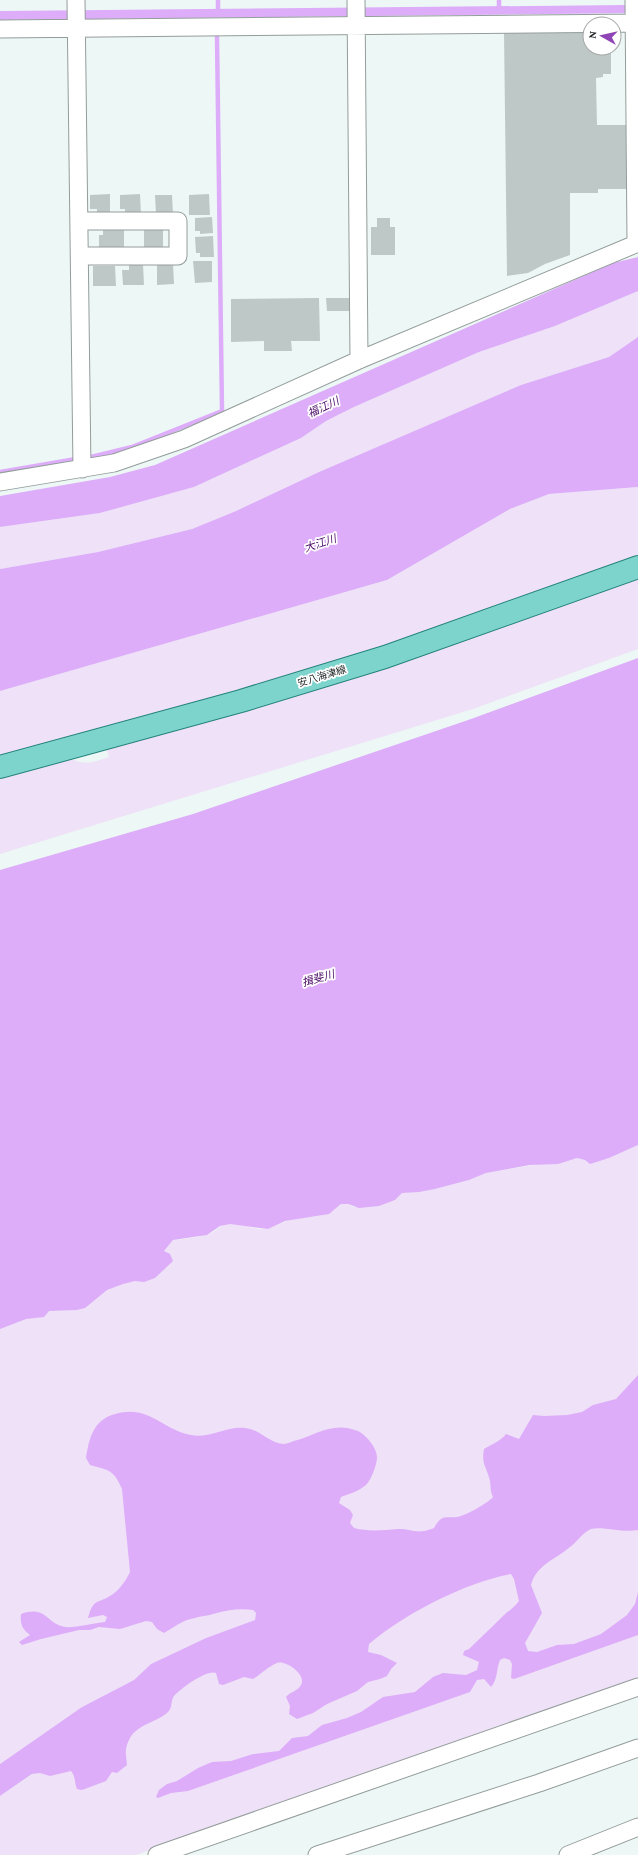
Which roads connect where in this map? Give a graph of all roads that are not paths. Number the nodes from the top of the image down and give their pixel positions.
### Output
1 (356, 12) edge
2 (635, 13) edge
3 (77, 15) edge
4 (0, 29) edge
5 (79, 221) junction
6 (637, 243) edge
7 (80, 256) junction
8 (359, 360) junction
9 (82, 469) junction
10 (0, 482) edge
11 (638, 567) edge
12 (0, 768) edge
13 (638, 1687) edge
14 (638, 1748) edge
15 (638, 1827) edge
16 (157, 1855) edge
17 (318, 1855) edge
18 (568, 1855) edge

1 - 2 street
1 - 3 street
1 - 8 street
2 - 6 street
3 - 4 street
3 - 5 street
5 - 7 street
5 - 7 street
6 - 8 street
7 - 9 street
8 - 9 street
9 - 10 street
11 - 12 main road, 安八海津線
13 - 16 street
14 - 17 street
15 - 18 street

